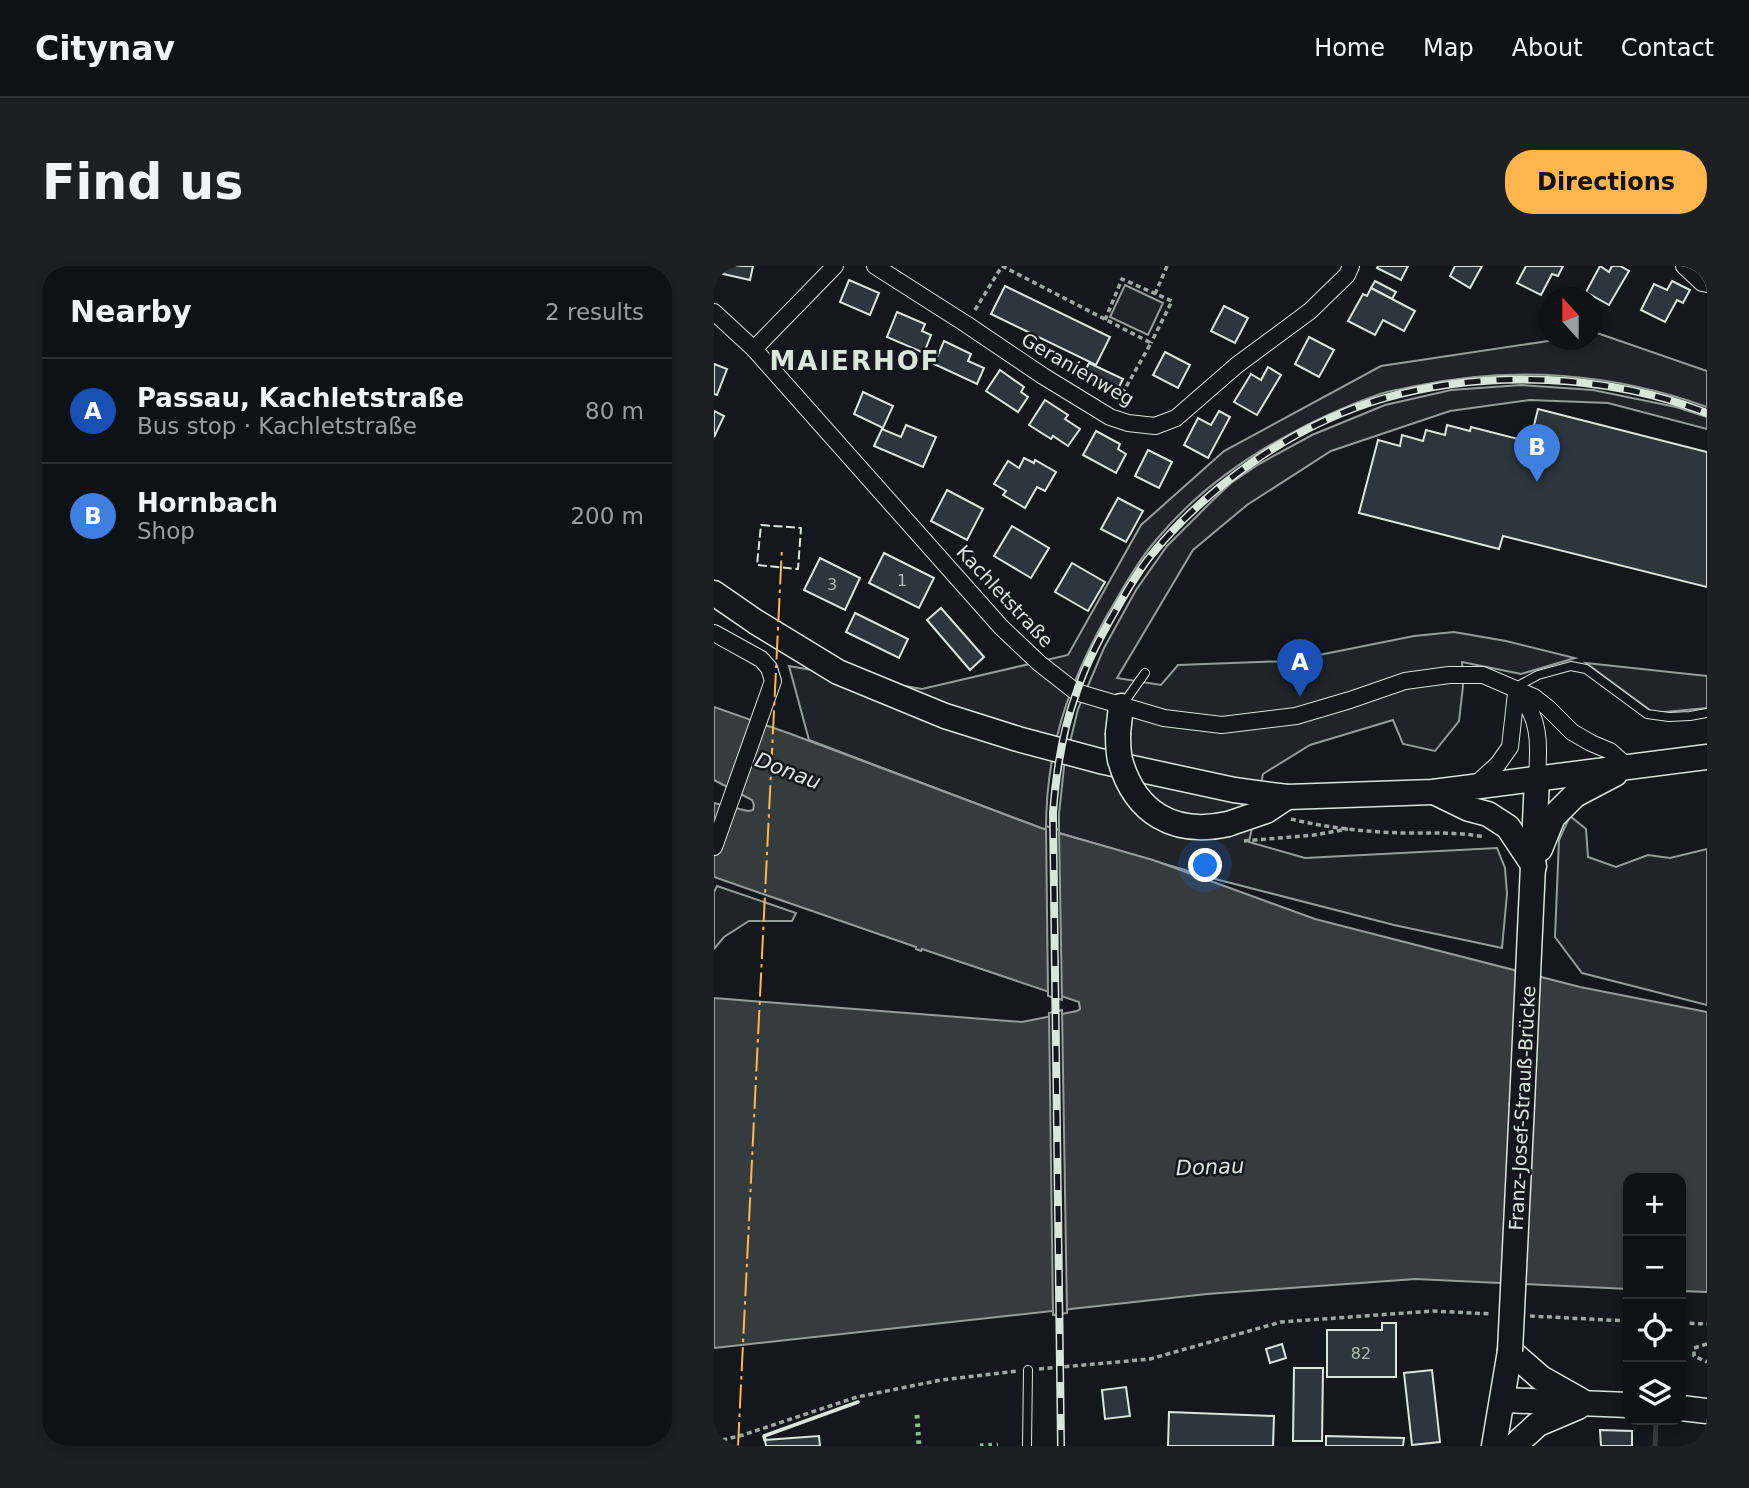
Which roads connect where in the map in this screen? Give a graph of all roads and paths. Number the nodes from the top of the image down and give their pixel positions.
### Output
1 (835, 266) edge
2 (875, 266) edge
3 (1002, 266) edge
4 (1167, 266) edge
5 (1351, 266) edge
6 (1684, 266) edge
7 (1707, 284) edge
8 (1155, 294) junction
9 (714, 312) edge
10 (1105, 320) junction
11 (967, 324) junction
12 (1151, 343) junction
13 (754, 349) junction
14 (1110, 417) junction
15 (714, 593) edge
16 (714, 633) edge
17 (1145, 673) dead end
18 (1515, 691) junction
19 (1121, 706) junction
20 (1707, 713) edge
21 (1707, 757) edge
22 (1628, 767) junction
23 (1538, 779) junction
24 (1473, 788) junction
25 (1433, 792) junction
26 (1287, 796) junction
27 (1266, 811) junction
28 (1494, 840) dead end
29 (714, 847) edge
30 (1534, 866) junction
31 (1501, 1315) dead end
32 (1528, 1316) dead end
33 (1623, 1321) edge
34 (1686, 1323) edge
35 (1707, 1324) edge
36 (1707, 1344) edge
37 (1510, 1351) junction
38 (1707, 1362) edge
39 (1028, 1370) junction
40 (1503, 1400) junction
41 (1586, 1404) junction
42 (1623, 1405) edge
43 (714, 1442) edge
44 (1027, 1446) edge
45 (1494, 1446) edge
46 (1514, 1446) edge

1 - 13 street
2 - 11 street, Geranienweg
3 - 10 path
3 - 11 path
4 - 8 path
5 - 14 street, Geranienweg
6 - 7 street
8 - 10 path
8 - 12 path
9 - 13 street, Kachletstraße
10 - 12 path
11 - 14 street, Geranienweg
12 - 14 path
13 - 19 street, Kachletstraße
15 - 26 main road
16 - 29 street
17 - 19 lane
18 - 19 street, Kachletstraße
18 - 20 lane
18 - 22 street, Kachletstraße
18 - 23 street
18 - 24 street
19 - 27 main road, bridge
21 - 22 main road
22 - 23 main road
22 - 30 main road
23 - 24 main road
23 - 30 main road, Franz-Josef-Strauß-Brücke
24 - 25 main road
25 - 26 main road
25 - 30 main road
26 - 27 main road
27 - 28 path
30 - 37 main road, Franz-Josef-Strauß-Brücke, bridge
31 - 39 path
32 - 33 path
34 - 35 path
36 - 38 path
37 - 40 main road, Franz-Josef-Strauß-Brücke
37 - 41 main road
39 - 43 path
39 - 44 lane
40 - 41 main road
40 - 45 main road, Franz-Josef-Strauß-Brücke
41 - 42 main road
41 - 46 main road

